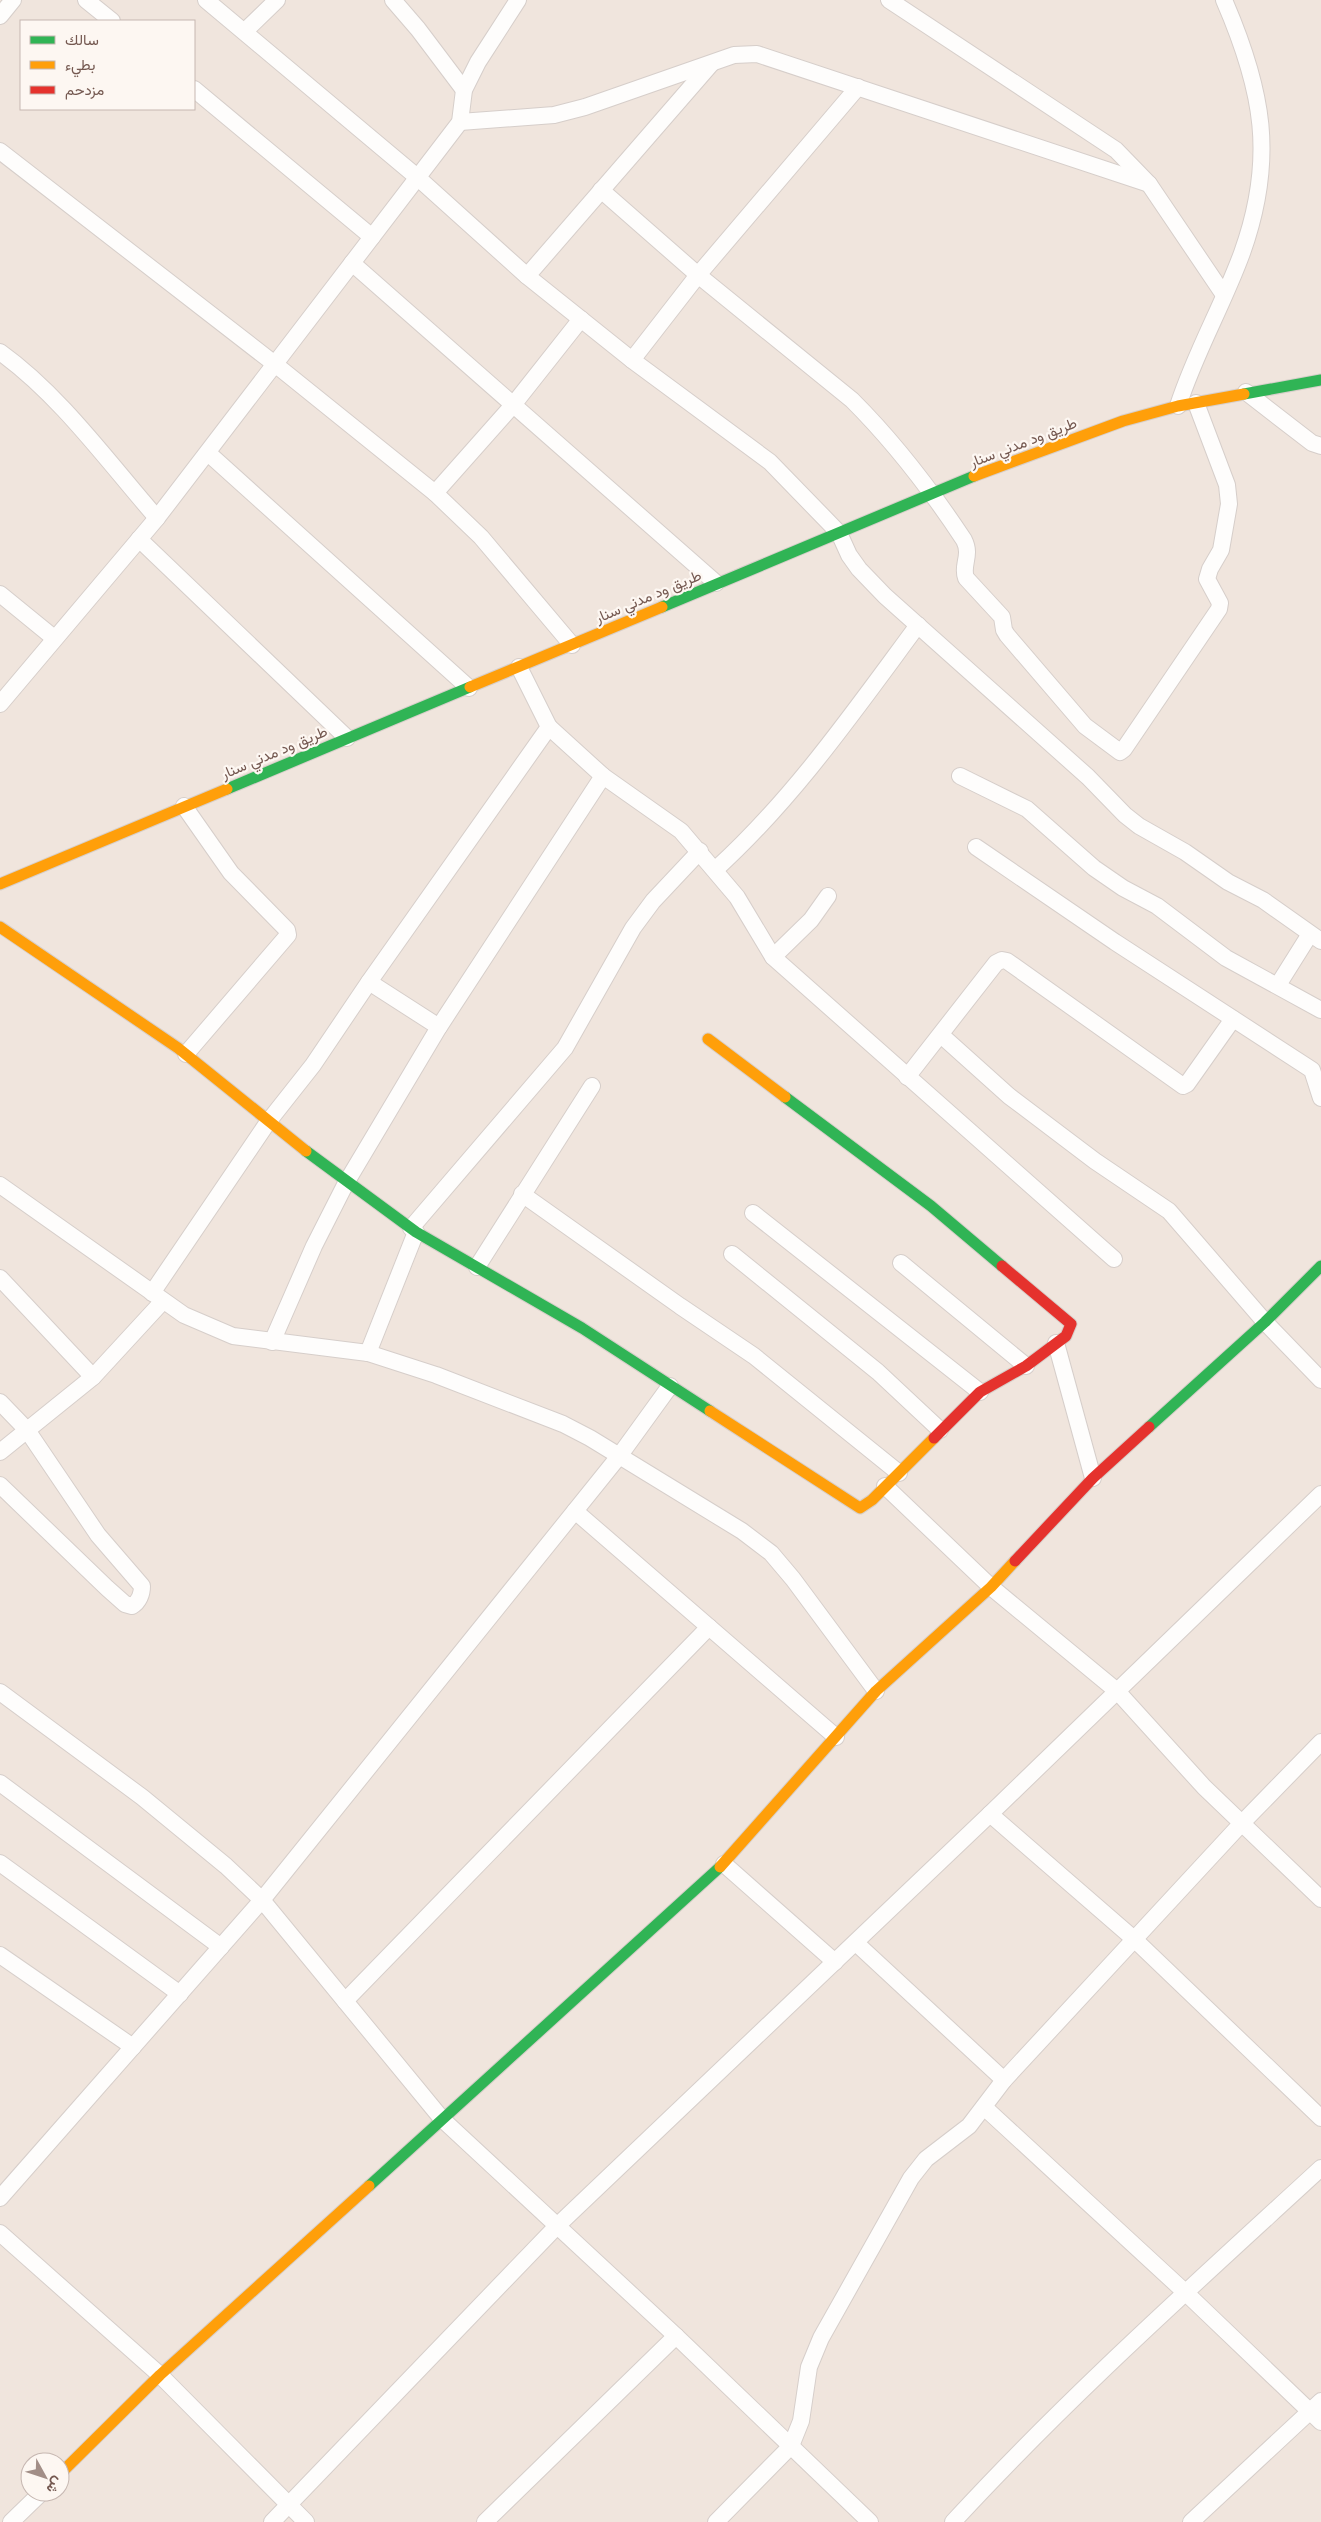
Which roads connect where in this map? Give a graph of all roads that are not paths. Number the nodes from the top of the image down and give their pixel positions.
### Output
1 (13, 0) edge
2 (86, 0) edge
3 (206, 0) edge
4 (277, 0) edge
5 (392, 0) edge
6 (518, 0) edge
7 (889, 0) edge
8 (1224, 0) edge
9 (0, 16) edge
10 (111, 20) edge
11 (245, 31) junction
12 (713, 62) junction
13 (858, 87) junction
14 (195, 90) edge
15 (464, 90) junction
16 (460, 122) junction
17 (0, 151) edge
18 (417, 177) junction
19 (1150, 184) junction
20 (601, 190) junction
21 (372, 237) junction
22 (352, 263) junction
23 (698, 275) junction
24 (527, 276) junction
25 (1224, 295) junction
26 (581, 319) junction
27 (0, 352) edge
28 (632, 360) junction
29 (276, 365) junction
30 (1321, 380) edge
31 (1246, 392) junction
32 (1196, 402) junction
33 (513, 405) junction
34 (1178, 406) junction
35 (1321, 446) edge
36 (208, 453) junction
37 (435, 493) junction
38 (933, 493) junction
39 (157, 518) junction
40 (839, 533) junction
41 (139, 539) junction
42 (716, 583) junction
43 (0, 594) edge
44 (918, 625) junction
45 (54, 638) junction
46 (572, 645) junction
47 (519, 667) junction
48 (469, 688) junction
49 (0, 704) edge
50 (549, 728) junction
51 (347, 738) junction
52 (603, 776) junction
53 (960, 776) dead end
54 (184, 806) junction
55 (976, 847) dead end
56 (700, 850) junction
57 (716, 869) junction
58 (0, 884) edge
59 (828, 896) dead end
60 (0, 927) edge
61 (1316, 938) edge
62 (773, 957) junction
63 (369, 982) junction
64 (1278, 985) junction
65 (1321, 1010) edge
66 (1233, 1019) junction
67 (439, 1027) junction
68 (940, 1035) junction
69 (708, 1039) dead end
70 (186, 1054) junction
71 (1316, 1065) edge
72 (907, 1078) junction
73 (592, 1086) dead end
74 (1321, 1098) edge
75 (268, 1122) junction
76 (346, 1183) junction
77 (0, 1185) edge
78 (522, 1194) junction
79 (753, 1212) dead end
80 (413, 1230) junction
81 (732, 1254) dead end
82 (1114, 1259) dead end
83 (901, 1263) dead end
84 (1321, 1266) edge
85 (477, 1267) junction
86 (0, 1278) edge
87 (158, 1297) junction
88 (1265, 1322) junction
89 (272, 1342) junction
90 (1056, 1343) junction
91 (368, 1353) junction
92 (1026, 1366) junction
93 (93, 1377) junction
94 (1321, 1380) edge
95 (670, 1386) junction
96 (980, 1392) junction
97 (0, 1402) edge
98 (27, 1430) junction
99 (940, 1430) junction
100 (0, 1452) edge
101 (620, 1455) junction
102 (899, 1473) junction
103 (1093, 1478) junction
104 (0, 1485) edge
105 (885, 1486) junction
106 (1321, 1494) edge
107 (575, 1511) junction
108 (991, 1587) junction
109 (710, 1627) junction
110 (876, 1691) junction
111 (0, 1692) edge
112 (1117, 1692) junction
113 (836, 1737) junction
114 (1321, 1742) edge
115 (0, 1783) edge
116 (990, 1814) junction
117 (1241, 1824) junction
118 (0, 1863) edge
119 (724, 1864) junction
120 (1321, 1898) edge
121 (262, 1900) junction
122 (1134, 1939) junction
123 (856, 1943) junction
124 (221, 1947) junction
125 (0, 1955) edge
126 (835, 1962) junction
127 (180, 1994) junction
128 (345, 2001) junction
129 (133, 2047) junction
130 (1004, 2080) junction
131 (984, 2107) junction
132 (1321, 2118) edge
133 (442, 2119) junction
134 (1321, 2168) edge
135 (0, 2198) edge
136 (557, 2226) junction
137 (0, 2233) edge
138 (1186, 2293) junction
139 (676, 2336) junction
140 (160, 2374) junction
141 (1317, 2411) edge
142 (791, 2446) junction
143 (70, 2464) edge
144 (32, 2502) edge
145 (289, 2506) junction
146 (11, 2522) edge
147 (272, 2522) edge
148 (306, 2522) edge
149 (486, 2522) edge
150 (716, 2522) edge
151 (870, 2522) edge
152 (953, 2522) edge
153 (1190, 2522) edge

1 - 9 street
2 - 10 street
3 - 11 street
4 - 11 street
5 - 15 street
6 - 15 street
7 - 19 street
8 - 25 street
11 - 18 street
12 - 13 street
12 - 16 street
12 - 20 street
13 - 19 street
13 - 23 street
14 - 21 street
15 - 16 street
16 - 18 street
17 - 29 street
18 - 21 street
18 - 24 street
19 - 25 street
20 - 23 street
20 - 24 street
21 - 22 street
22 - 29 street
22 - 33 street
23 - 28 street
23 - 38 street
24 - 26 street
25 - 34 street
26 - 28 street
26 - 33 street
27 - 39 street
28 - 40 street
29 - 36 street
29 - 37 street
30 - 31 main road, طريق ود مدني سنار
31 - 32 main road, طريق ود مدني سنار
31 - 35 street
32 - 34 main road, طريق ود مدني سنار
32 - 38 street
33 - 37 street
33 - 42 street
34 - 38 main road, طريق ود مدني سنار
36 - 39 street
36 - 48 street
37 - 46 street
38 - 40 main road, طريق ود مدني سنار
39 - 41 street
40 - 42 main road, طريق ود مدني سنار
40 - 44 street
41 - 45 street
41 - 51 street
42 - 46 main road, طريق ود مدني سنار
43 - 45 street
44 - 57 street
44 - 61 street
45 - 49 street
46 - 47 main road, طريق ود مدني سنار
47 - 48 main road, طريق ود مدني سنار
47 - 50 street
48 - 51 main road, طريق ود مدني سنار
50 - 52 street
50 - 63 street
51 - 54 main road, طريق ود مدني سنار
52 - 56 street
52 - 67 street
53 - 64 street
54 - 58 main road, طريق ود مدني سنار
54 - 70 street
55 - 66 street
56 - 57 street
56 - 80 street
57 - 62 street
59 - 62 street
60 - 70 main road
61 - 64 street
62 - 72 street
63 - 67 street
63 - 75 street
64 - 65 street
66 - 68 street
66 - 71 street
67 - 76 street
68 - 72 street
68 - 88 street
69 - 90 main road
70 - 75 main road
71 - 74 street
72 - 82 street
73 - 78 street
75 - 76 main road
75 - 87 street
76 - 80 main road
76 - 89 street
77 - 87 street
78 - 85 street
78 - 102 street
79 - 96 street
80 - 85 main road
80 - 91 street
81 - 99 street
83 - 92 street
84 - 88 main road
85 - 95 main road
86 - 93 street
87 - 89 street
87 - 93 street
88 - 94 street
88 - 103 main road
89 - 91 street
90 - 92 main road
90 - 103 street
91 - 101 street
92 - 96 main road
93 - 98 street
95 - 101 street
95 - 105 main road
96 - 99 main road
97 - 98 street
98 - 100 street
98 - 104 street
99 - 102 main road
101 - 107 street
101 - 110 street
102 - 105 main road
103 - 108 main road
105 - 108 street
106 - 112 street
107 - 109 street
107 - 121 street
108 - 110 main road
108 - 112 street
109 - 113 street
109 - 128 street
110 - 113 main road
111 - 121 street
112 - 116 street
112 - 117 street
113 - 119 main road
114 - 117 street
115 - 124 street
116 - 122 street
116 - 123 street
117 - 120 street
117 - 122 street
118 - 127 street
119 - 126 street
119 - 133 main road
121 - 124 street
121 - 128 street
122 - 130 street
122 - 132 street
123 - 126 street
123 - 130 street
124 - 127 street
125 - 129 street
126 - 136 street
127 - 129 street
128 - 133 street
129 - 135 street
130 - 131 street
131 - 138 street
131 - 142 street
133 - 136 street
133 - 140 main road
134 - 138 street
136 - 139 street
136 - 145 street
137 - 140 street
138 - 141 street
138 - 152 street
139 - 142 street
139 - 149 street
140 - 143 main road
140 - 145 street
141 - 153 street
142 - 150 street
142 - 151 street
144 - 146 street
145 - 147 street
145 - 148 street

